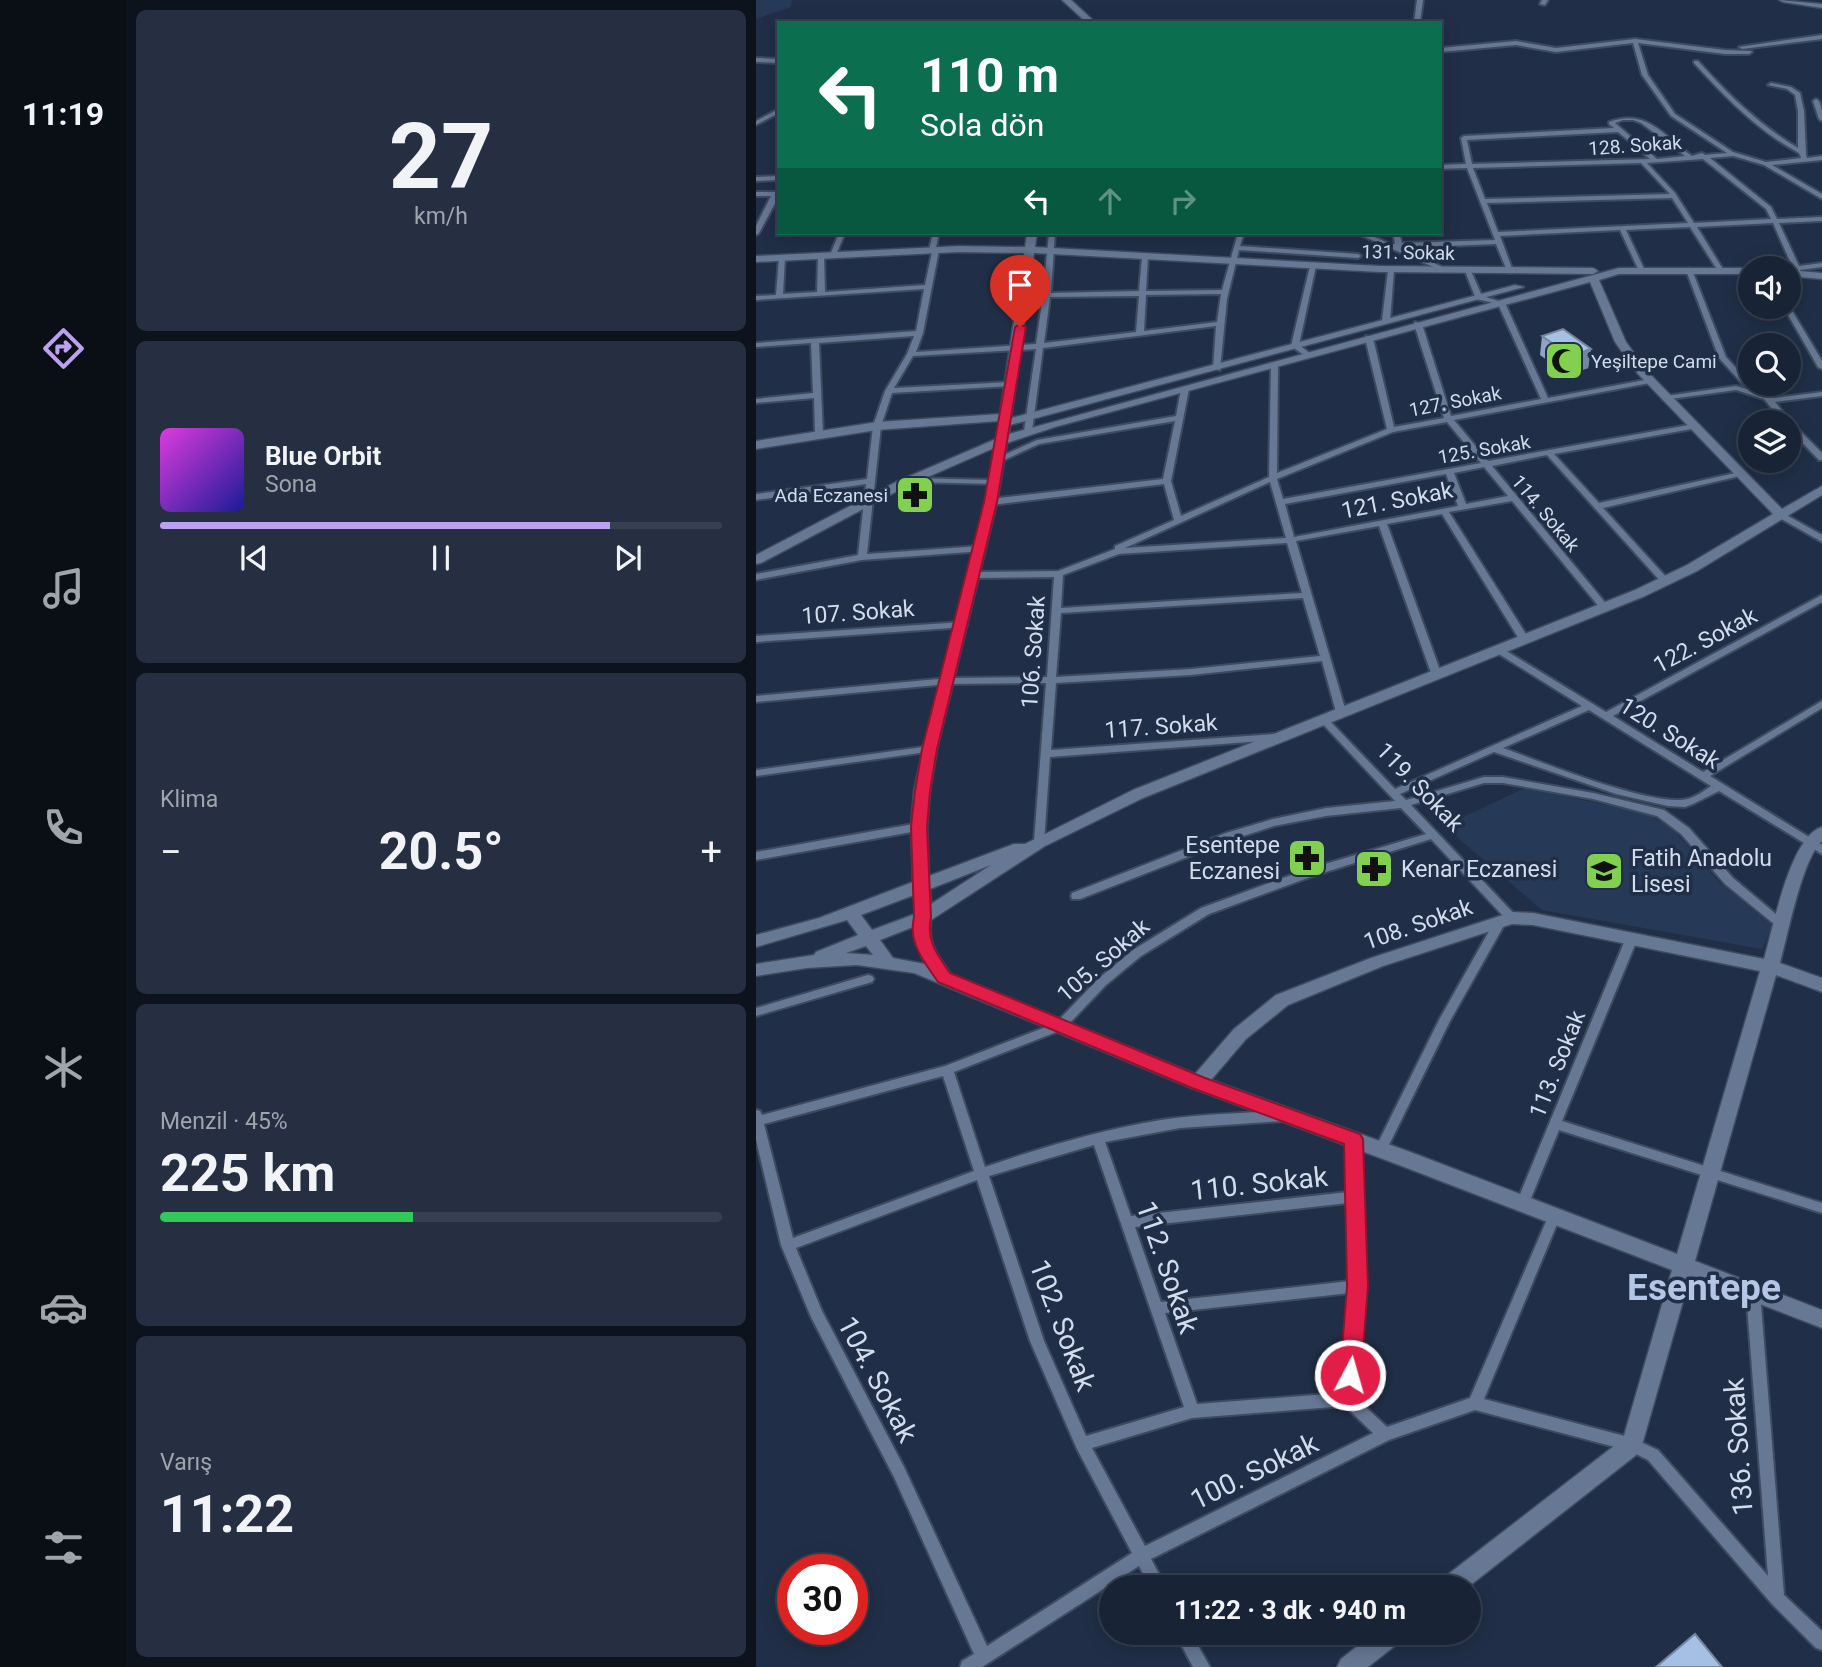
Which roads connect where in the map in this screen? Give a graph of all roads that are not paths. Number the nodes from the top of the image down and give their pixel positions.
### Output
1 (1066, 0) edge
2 (1420, 0) edge
3 (1783, 0) edge
4 (1822, 6) edge
5 (1090, 21) edge
6 (1417, 21) edge
7 (1822, 37) edge
8 (1635, 41) junction
9 (1740, 47) dead end
10 (1442, 50) edge
11 (1749, 52) dead end
12 (756, 60) edge
13 (777, 60) edge
14 (1696, 62) dead end
15 (1771, 85) dead end
16 (1816, 101) dead end
17 (756, 113) edge
18 (776, 114) edge
19 (1822, 119) edge
20 (756, 123) edge
21 (1618, 130) junction
22 (1801, 152) junction
23 (1733, 154) junction
24 (1702, 155) junction
25 (1690, 157) junction
26 (1822, 158) edge
27 (1805, 160) junction
28 (1656, 161) junction
29 (1643, 162) junction
30 (1766, 164) junction
31 (1442, 167) edge
32 (1470, 168) junction
33 (777, 178) edge
34 (756, 179) edge
35 (756, 191) edge
36 (777, 192) edge
37 (1674, 196) junction
38 (1822, 197) edge
39 (1484, 201) junction
40 (1822, 219) edge
41 (1776, 221) junction
42 (1694, 226) junction
43 (1623, 230) junction
44 (756, 233) edge
45 (1496, 234) junction
46 (841, 235) edge
47 (936, 235) edge
48 (1032, 235) edge
49 (1052, 235) edge
50 (1240, 235) edge
51 (1361, 235) edge
52 (1365, 235) edge
53 (1396, 235) edge
54 (1500, 242) junction
55 (1236, 248) junction
56 (1399, 248) junction
57 (934, 250) junction
58 (1029, 250) junction
59 (1049, 251) junction
60 (827, 256) junction
61 (1358, 256) junction
62 (1788, 256) edge
63 (1144, 257) junction
64 (782, 258) junction
65 (756, 260) edge
66 (1231, 262) junction
67 (1822, 265) edge
68 (1312, 266) junction
69 (1356, 268) junction
70 (1801, 269) edge
71 (1391, 270) junction
72 (1689, 270) junction
73 (1445, 271) junction
74 (1468, 271) junction
75 (1510, 271) junction
76 (1642, 271) junction
77 (1721, 271) junction
78 (1738, 271) edge
79 (1801, 272) edge
80 (1588, 274) junction
81 (1822, 276) edge
82 (929, 287) junction
83 (1225, 292) junction
84 (821, 294) junction
85 (1142, 294) junction
86 (1047, 295) junction
87 (779, 297) junction
88 (1479, 297) junction
89 (756, 298) edge
90 (1501, 303) junction
91 (1794, 319) edge
92 (1385, 321) junction
93 (1218, 324) junction
94 (1418, 324) junction
95 (919, 332) junction
96 (1140, 333) junction
97 (1369, 338) junction
98 (815, 340) junction
99 (756, 345) edge
100 (1041, 345) junction
101 (1295, 346) junction
102 (1017, 349) junction
103 (911, 355) junction
104 (1308, 356) junction
105 (1275, 365) junction
106 (1822, 367) edge
107 (1217, 368) junction
108 (1738, 374) edge
109 (1650, 381) junction
110 (1011, 384) junction
111 (1185, 389) junction
112 (1738, 389) edge
113 (889, 391) junction
114 (1822, 394) edge
115 (816, 395) junction
116 (1760, 396) edge
117 (1666, 398) junction
118 (1768, 399) junction
119 (1545, 400) junction
120 (756, 401) edge
121 (1778, 410) edge
122 (1030, 417) junction
123 (1180, 418) junction
124 (1448, 418) junction
125 (1005, 420) junction
126 (877, 426) junction
127 (1694, 426) junction
128 (1391, 430) junction
129 (1028, 431) junction
130 (819, 434) junction
131 (1801, 436) edge
132 (1002, 439) junction
133 (756, 445) edge
134 (1549, 453) junction
135 (1822, 458) edge
136 (999, 459) junction
137 (1485, 465) junction
138 (1449, 471) junction
139 (1740, 474) junction
140 (1273, 478) junction
141 (913, 480) junction
142 (870, 481) junction
143 (1167, 481) junction
144 (994, 482) junction
145 (1822, 490) edge
146 (756, 497) edge
147 (1512, 498) junction
148 (868, 501) junction
149 (991, 502) junction
150 (1280, 502) junction
151 (1599, 506) junction
152 (1463, 507) junction
153 (1444, 511) junction
154 (1781, 515) junction
155 (1178, 520) junction
156 (1382, 523) junction
157 (1822, 539) edge
158 (1290, 540) junction
159 (980, 549) junction
160 (1104, 554) junction
161 (862, 557) junction
162 (756, 561) edge
163 (1059, 574) junction
164 (973, 575) junction
165 (756, 577) edge
166 (1665, 581) junction
167 (1305, 595) junction
168 (1822, 598) edge
169 (1603, 606) junction
170 (1057, 611) junction
171 (962, 625) junction
172 (756, 639) edge
173 (1524, 639) junction
174 (1497, 649) junction
175 (1324, 658) junction
176 (1436, 673) junction
177 (1054, 680) junction
178 (948, 681) junction
179 (756, 699) edge
180 (1822, 704) edge
181 (1590, 706) junction
182 (1341, 712) junction
183 (1606, 716) junction
184 (1323, 719) junction
185 (1277, 737) junction
186 (930, 749) junction
187 (1495, 749) junction
188 (1047, 754) junction
189 (756, 772) edge
190 (1703, 776) junction
191 (1719, 786) junction
192 (1394, 793) junction
193 (1404, 804) junction
194 (919, 827) junction
195 (1433, 835) junction
196 (1039, 842) junction
197 (1818, 842) edge
198 (756, 856) edge
199 (920, 886) junction
200 (1076, 896) dead end
201 (850, 912) junction
202 (923, 917) junction
203 (1507, 919) junction
204 (1783, 925) junction
205 (867, 939) junction
206 (1631, 940) junction
207 (756, 941) edge
208 (807, 962) junction
209 (888, 962) junction
210 (1772, 967) junction
211 (756, 970) edge
212 (944, 978) junction
213 (868, 979) dead end
214 (1822, 985) edge
215 (756, 1012) edge
216 (1060, 1026) junction
217 (947, 1070) junction
218 (1198, 1083) junction
219 (1291, 1116) junction
220 (757, 1118) edge
221 (1555, 1124) junction
222 (1098, 1139) junction
223 (1353, 1139) junction
224 (1381, 1149) junction
225 (1712, 1171) junction
226 (982, 1174) junction
227 (1355, 1197) junction
228 (1522, 1204) junction
229 (1822, 1208) edge
230 (1554, 1217) junction
231 (1127, 1223) junction
232 (788, 1245) junction
233 (1685, 1266) junction
234 (1357, 1286) junction
235 (1753, 1292) junction
236 (1157, 1308) junction
237 (1822, 1319) edge
238 (1348, 1399) junction
239 (1475, 1403) junction
240 (1192, 1411) junction
241 (1385, 1435) junction
242 (1082, 1444) junction
243 (1632, 1445) junction
244 (1141, 1556) junction
245 (1151, 1575) edge
246 (1465, 1575) edge
247 (1776, 1599) junction
248 (1822, 1642) edge
249 (1190, 1645) edge
250 (1377, 1645) edge
251 (984, 1657) junction
252 (968, 1667) edge
253 (1202, 1667) edge
254 (1349, 1667) edge

1 - 5 street
2 - 6 street
3 - 4 street
7 - 9 street
8 - 10 street
8 - 11 street
8 - 23 street
12 - 13 street
14 - 22 street
15 - 22 street
16 - 19 street
17 - 18 street
18 - 20 street
21 - 25 street
21 - 28 street
21 - 32 street
22 - 27 street
23 - 24 street, 128. Sokak
23 - 30 street, 128. Sokak
24 - 25 street, 128. Sokak
24 - 41 street
25 - 28 street, 128. Sokak
26 - 27 street
27 - 30 street
28 - 29 street, 128. Sokak
29 - 32 street, 128. Sokak
29 - 37 street
30 - 38 street, 128. Sokak
31 - 32 street, 128. Sokak
32 - 39 street
33 - 34 street
35 - 36 street
36 - 44 street
37 - 39 street
37 - 42 street
39 - 45 street
40 - 41 street
41 - 42 street
41 - 62 street
42 - 43 street
42 - 77 street
43 - 45 street
43 - 76 street
45 - 54 street
46 - 60 street
47 - 57 street
48 - 58 street
49 - 59 street
50 - 55 street
51 - 61 street
52 - 56 street
53 - 56 street
54 - 56 street
54 - 75 street
55 - 61 street
55 - 66 street
56 - 73 street
57 - 58 street, 131. Sokak
57 - 60 street, 131. Sokak
57 - 82 street
58 - 59 street, 131. Sokak
58 - 102 street
59 - 63 street, 131. Sokak
59 - 86 street
60 - 64 street, 131. Sokak
60 - 84 street
61 - 69 street
63 - 66 street, 131. Sokak
63 - 85 street
64 - 65 street, 131. Sokak
64 - 87 street
66 - 68 street, 131. Sokak
66 - 83 street
67 - 70 street
68 - 69 street, 131. Sokak
68 - 101 street
69 - 71 street, 131. Sokak
71 - 73 street, 131. Sokak
71 - 92 street
72 - 76 street
72 - 77 street
72 - 108 street
73 - 74 street, 131. Sokak
74 - 75 street, 131. Sokak
74 - 88 street
75 - 80 street, 131. Sokak
76 - 80 street
77 - 78 street
79 - 81 street
80 - 88 street
80 - 90 street
80 - 109 street
82 - 84 street
82 - 95 street
83 - 85 street
83 - 93 street
84 - 87 street
85 - 86 street
85 - 96 street
86 - 100 street
87 - 89 street
88 - 90 street
88 - 92 street
90 - 94 street
90 - 119 street
91 - 106 street
92 - 101 street
93 - 96 street
93 - 107 street
94 - 97 street
94 - 124 street, 114. Sokak
95 - 98 street
95 - 103 street
96 - 100 street
97 - 104 street
97 - 128 street
98 - 99 street
98 - 115 street
100 - 102 street
100 - 122 street
101 - 104 street
101 - 107 street
102 - 103 street
102 - 110 street
103 - 113 street
104 - 105 street
105 - 111 street
105 - 140 street
107 - 122 street
109 - 117 street
109 - 119 street, 127. Sokak
110 - 113 street
110 - 125 street
111 - 123 street
111 - 129 street
112 - 117 street
113 - 126 street
114 - 118 street
115 - 120 street
115 - 130 street
116 - 118 street
117 - 127 street
118 - 121 street
119 - 124 street, 127. Sokak
122 - 125 street
122 - 129 street
123 - 136 street
123 - 143 street
124 - 128 street, 127. Sokak
124 - 137 street, 114. Sokak
125 - 126 street
125 - 132 street
126 - 130 street
126 - 142 street
127 - 134 street, 125. Sokak
127 - 139 street
128 - 140 street, 127. Sokak
129 - 132 street
130 - 133 street
131 - 135 street
132 - 136 street
132 - 141 street
134 - 137 street, 125. Sokak
134 - 151 street
136 - 144 street
137 - 138 street, 125. Sokak
137 - 147 street, 114. Sokak
138 - 150 street, 125. Sokak
138 - 152 street
139 - 151 street
139 - 154 street
140 - 150 street
140 - 155 street, 127. Sokak
141 - 144 street
141 - 148 street
142 - 146 street
142 - 148 street
143 - 149 street
143 - 155 street
144 - 149 street
145 - 154 street
147 - 152 street, 121. Sokak
147 - 169 street, 114. Sokak
148 - 161 street
148 - 162 street
149 - 159 street
150 - 158 street
151 - 166 street
152 - 153 street, 121. Sokak
153 - 156 street, 121. Sokak
153 - 173 street
154 - 157 street
154 - 166 street
155 - 160 street, 127. Sokak
156 - 158 street, 121. Sokak
156 - 176 street
158 - 160 street, 106. Sokak
158 - 167 street
159 - 161 street
159 - 164 street
160 - 163 street, 106. Sokak
161 - 165 street
163 - 164 street
163 - 170 street, 106. Sokak
164 - 171 street
166 - 169 street
167 - 170 street
167 - 175 street
168 - 183 street, 122. Sokak
169 - 173 street
170 - 177 street, 106. Sokak
171 - 172 street, 107. Sokak
171 - 178 street
173 - 174 street
174 - 176 street
174 - 181 street, 120. Sokak
175 - 177 street
175 - 182 street
176 - 182 street
177 - 178 street
177 - 188 street, 106. Sokak
178 - 179 street
178 - 186 street
180 - 190 street
181 - 183 street, 120. Sokak
181 - 187 street
182 - 184 street
183 - 190 street, 120. Sokak
184 - 185 street
184 - 192 street, 119. Sokak
185 - 188 street, 117. Sokak
185 - 196 street
186 - 189 street
186 - 194 street
187 - 191 street
187 - 192 street
188 - 196 street, 106. Sokak
190 - 191 street, 120. Sokak
191 - 197 street, 120. Sokak
192 - 193 street, 119. Sokak
193 - 195 street, 119. Sokak
193 - 200 street
193 - 204 street
194 - 198 street
194 - 199 street
195 - 203 street, 119. Sokak
195 - 216 street, 105. Sokak
196 - 199 street
196 - 202 street
197 - 204 street
199 - 201 street
199 - 202 street
201 - 205 street
201 - 207 street
202 - 205 street
202 - 212 street
203 - 206 street, 108. Sokak
203 - 218 street, 108. Sokak
203 - 224 street
204 - 210 street
205 - 208 street
205 - 209 street
206 - 210 street, 108. Sokak
206 - 221 street, 113. Sokak
208 - 209 street
208 - 211 street
209 - 212 street
210 - 214 street
210 - 225 street
212 - 216 street
213 - 215 street
216 - 217 street, 105. Sokak
216 - 218 street
217 - 220 street, 105. Sokak
217 - 226 street, 102. Sokak
218 - 219 street
219 - 222 street
219 - 223 street
220 - 232 street, 104. Sokak
221 - 225 street
221 - 228 street, 113. Sokak
222 - 226 street
222 - 231 street, 112. Sokak
223 - 224 street
223 - 227 street
224 - 228 street
225 - 229 street
225 - 233 street
226 - 232 street
226 - 242 street, 102. Sokak
227 - 231 street, 110. Sokak
227 - 234 street
228 - 230 street
230 - 233 street
230 - 239 street
231 - 236 street, 112. Sokak
232 - 251 street, 104. Sokak
233 - 235 street
233 - 243 street
234 - 236 street
234 - 238 street
235 - 237 street
235 - 247 street, 136. Sokak
236 - 240 street, 112. Sokak
238 - 240 street
238 - 241 street
239 - 241 street, 100. Sokak
239 - 243 street
240 - 242 street
241 - 244 street, 100. Sokak
242 - 244 street, 102. Sokak
243 - 246 street
243 - 247 street
244 - 245 street, 102. Sokak
244 - 251 street, 100. Sokak
247 - 248 street
249 - 253 street
250 - 254 street
251 - 252 street, 100. Sokak

